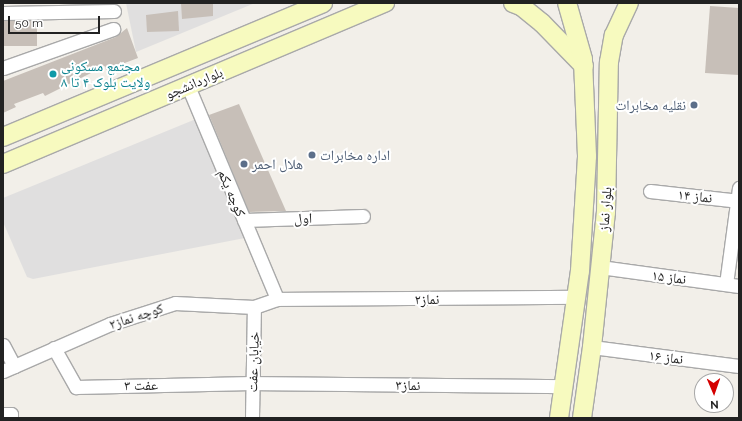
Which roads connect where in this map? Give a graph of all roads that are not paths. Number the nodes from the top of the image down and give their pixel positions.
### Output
1 (323, 3) edge
2 (385, 3) edge
3 (513, 3) edge
4 (567, 3) edge
5 (629, 3) edge
6 (114, 11) dead end
7 (3, 13) edge
8 (113, 29) dead end
9 (584, 66) junction
10 (3, 68) edge
11 (188, 86) junction
12 (3, 137) edge
13 (3, 164) edge
14 (650, 191) dead end
15 (739, 197) edge
16 (363, 216) dead end
17 (244, 220) junction
18 (600, 267) junction
19 (733, 285) edge
20 (576, 297) junction
21 (277, 300) junction
22 (254, 307) junction
23 (3, 345) edge
24 (592, 347) junction
25 (54, 348) junction
26 (739, 366) edge
27 (9, 369) edge
28 (252, 383) junction
29 (564, 386) junction
30 (3, 414) edge
31 (11, 418) edge
32 (252, 418) edge
33 (559, 418) edge
34 (582, 418) edge

1 - 12 main road, بلواردانشجو
2 - 11 main road, بلواردانشجو
3 - 9 main road
4 - 9 main road, بلوار نماز
5 - 18 main road, بلوار نماز
6 - 7 street
8 - 10 street
9 - 20 main road, بلوار نماز
11 - 13 main road, بلواردانشجو
11 - 17 street, کوچه یکم
14 - 15 street, نماز ۱۴
15 - 19 street
16 - 17 street, اول
17 - 21 street, کوچه یکم
18 - 19 street, نماز ۱۵
18 - 24 main road, بلوار نماز
20 - 21 street, نماز۲
20 - 29 main road, بلوار نماز
21 - 22 street, کوچه نماز۲
22 - 25 street, کوچه نماز۲
22 - 28 street, خیابان عفت
23 - 27 street
24 - 26 street, نماز ۱۶
24 - 34 main road, بلوار نماز
25 - 27 street, کوچه نماز۲
25 - 28 street, عفت ۳
28 - 29 street, نماز۳
28 - 32 street, خیابان عفت
29 - 33 main road, بلوار نماز
30 - 31 street

